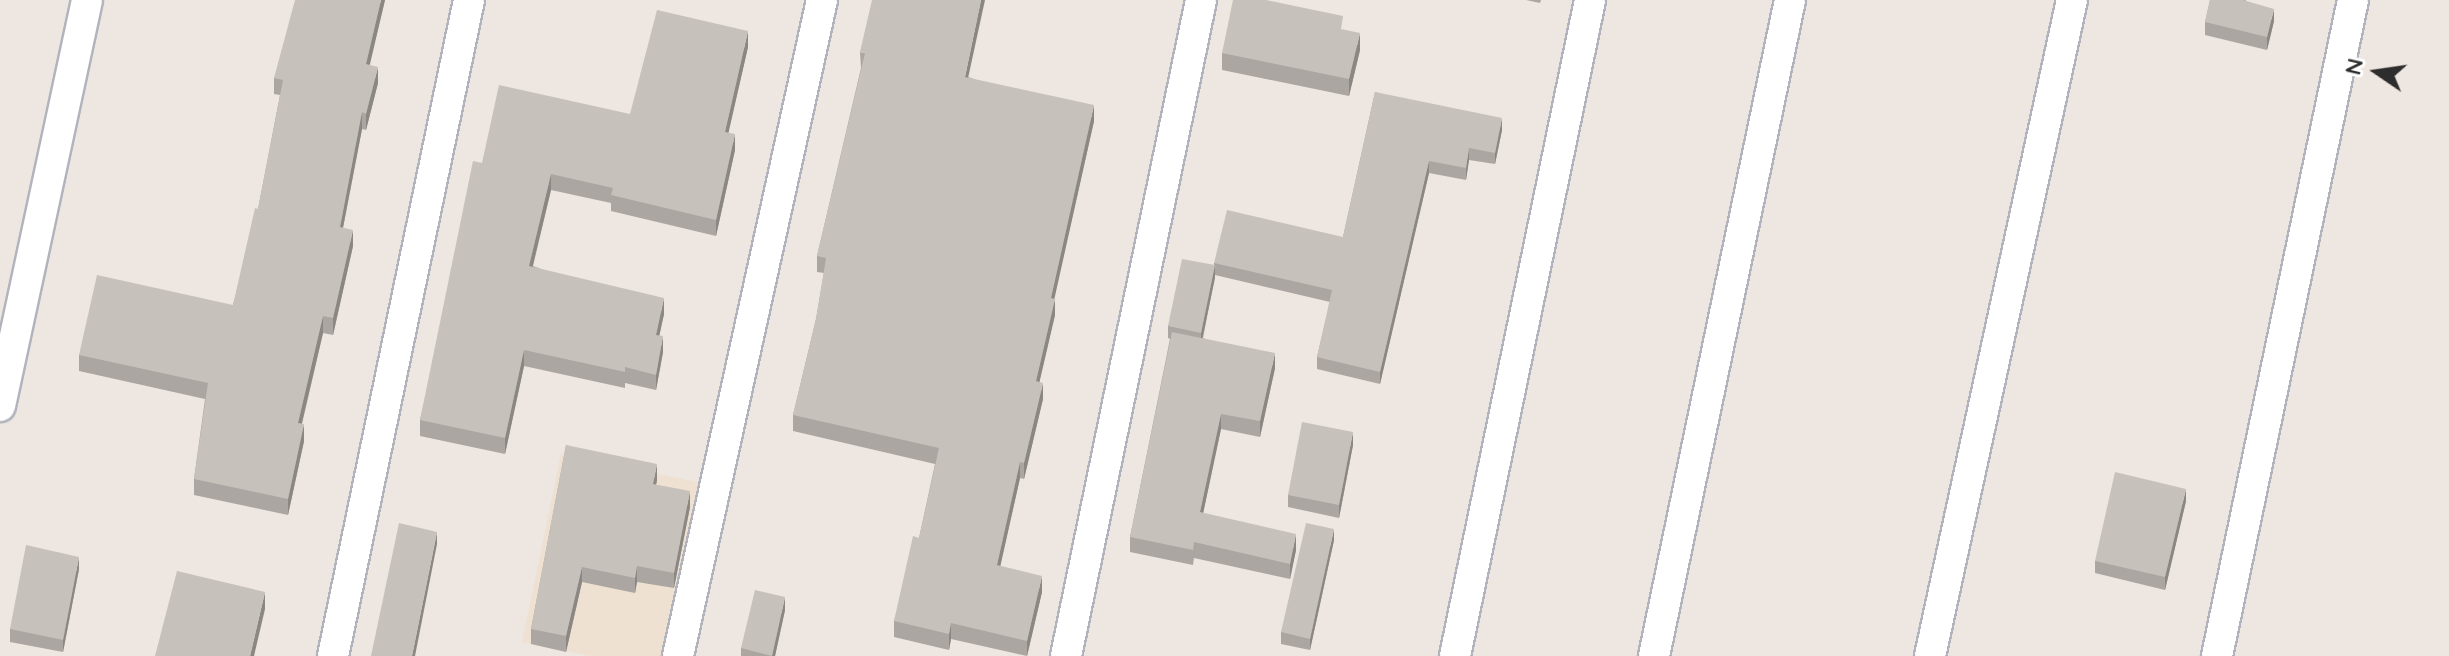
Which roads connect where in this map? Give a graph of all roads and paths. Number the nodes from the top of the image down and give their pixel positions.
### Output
1 (87, 0) edge
2 (469, 0) edge
3 (822, 0) edge
4 (1201, 0) edge
5 (1590, 0) edge
6 (1790, 0) edge
7 (2072, 0) edge
8 (2353, 0) edge
9 (0, 406) edge
10 (333, 656) edge
11 (678, 656) edge
12 (1066, 656) edge
13 (1455, 656) edge
14 (1654, 656) edge
15 (1930, 656) edge
16 (2217, 656) edge

1 - 9 street
2 - 10 street
3 - 11 street
4 - 12 street
5 - 13 street
6 - 14 street
7 - 15 street
8 - 16 street

